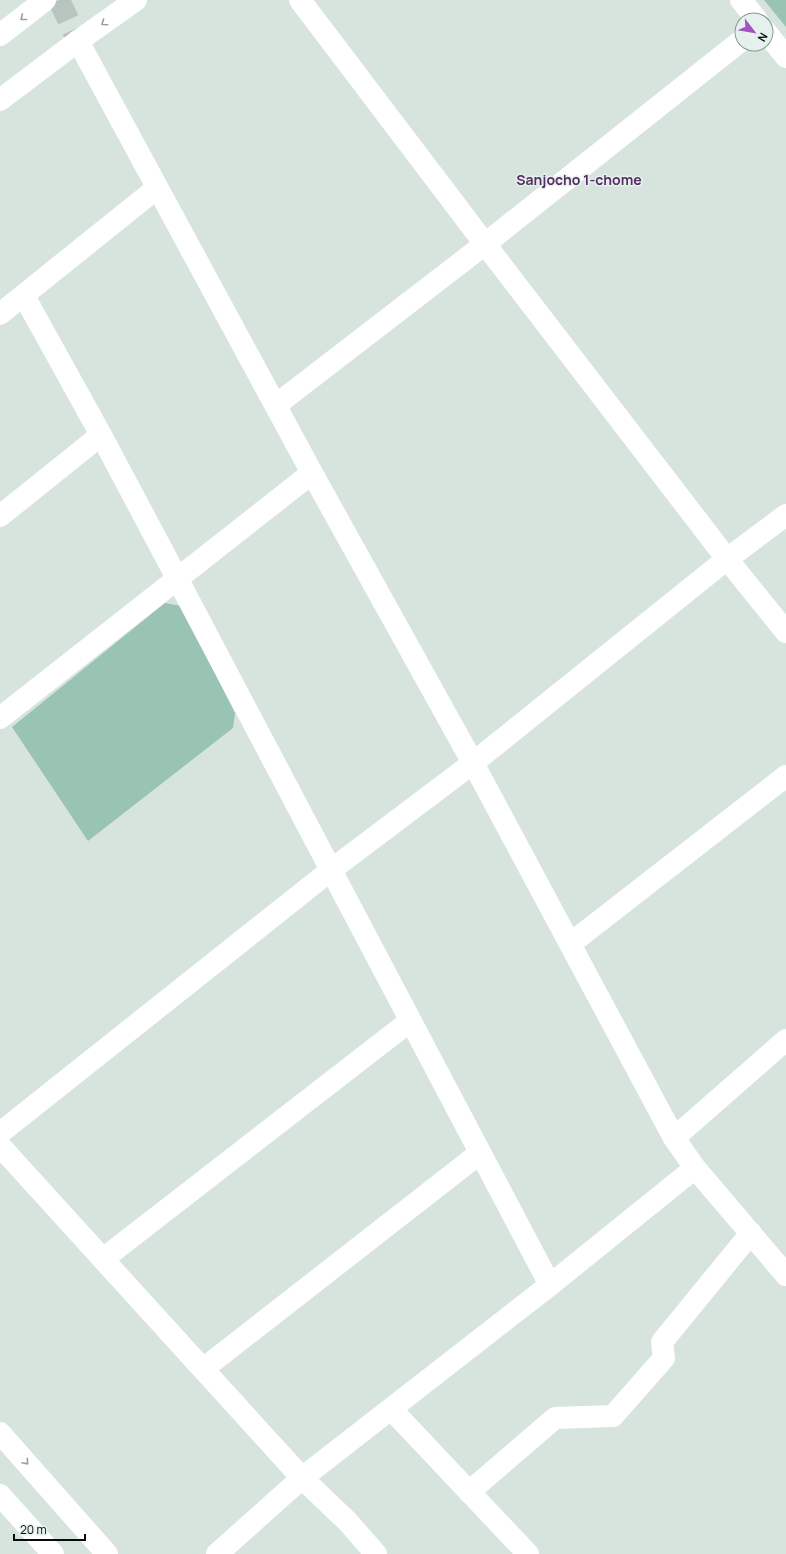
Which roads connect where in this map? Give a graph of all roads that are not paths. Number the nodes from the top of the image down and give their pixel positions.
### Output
1 (45, 0) edge
2 (136, 0) edge
3 (300, 0) edge
4 (741, 0) edge
5 (751, 12) edge
6 (0, 35) edge
7 (78, 41) junction
8 (774, 42) edge
9 (734, 46) edge
10 (786, 57) edge
11 (0, 100) edge
12 (157, 188) junction
13 (485, 244) junction
14 (24, 296) junction
15 (0, 314) edge
16 (276, 405) junction
17 (101, 435) junction
18 (312, 473) junction
19 (786, 515) edge
20 (0, 516) edge
21 (727, 559) junction
22 (178, 578) junction
23 (786, 632) edge
24 (0, 718) edge
25 (472, 763) junction
26 (786, 776) edge
27 (330, 870) junction
28 (570, 944) junction
29 (410, 1021) junction
30 (786, 1040) edge
31 (0, 1133) edge
32 (674, 1138) junction
33 (0, 1146) edge
34 (480, 1153) junction
35 (695, 1168) junction
36 (751, 1233) junction
37 (103, 1259) junction
38 (785, 1272) edge
39 (550, 1285) junction
40 (203, 1369) junction
41 (391, 1409) junction
42 (0, 1433) edge
43 (302, 1478) junction
44 (469, 1492) junction
45 (0, 1495) edge
46 (53, 1554) edge
47 (107, 1554) edge
48 (217, 1554) edge
49 (376, 1554) edge
50 (528, 1554) edge

1 -> 6 main road
2 -> 7 main road
3 - 13 main road
4 - 5 main road
7 - 11 main road
7 - 12 main road
8 - 10 main road
9 - 13 main road
12 - 14 main road
12 - 16 main road
13 - 16 main road
13 - 21 main road
14 - 15 main road
14 - 17 main road
16 - 18 main road
17 - 20 main road
17 - 22 main road
18 - 22 main road
18 - 25 main road
19 - 21 main road
21 - 23 main road
21 - 25 main road
22 - 24 main road
22 - 27 main road
25 - 27 main road
25 - 28 main road
26 - 28 main road
27 - 29 main road
27 - 31 main road
28 - 32 main road
29 - 34 main road
29 - 37 main road
30 - 32 main road
32 - 35 main road
33 - 37 main road
34 - 39 main road
34 - 40 main road
35 - 36 main road
35 - 39 main road
36 - 38 main road
36 - 44 main road
37 - 40 main road
39 - 41 main road
40 - 43 main road
41 - 43 main road
41 - 44 main road
42 -> 47 main road
43 - 48 main road
43 - 49 main road
44 - 50 main road
45 - 46 main road

